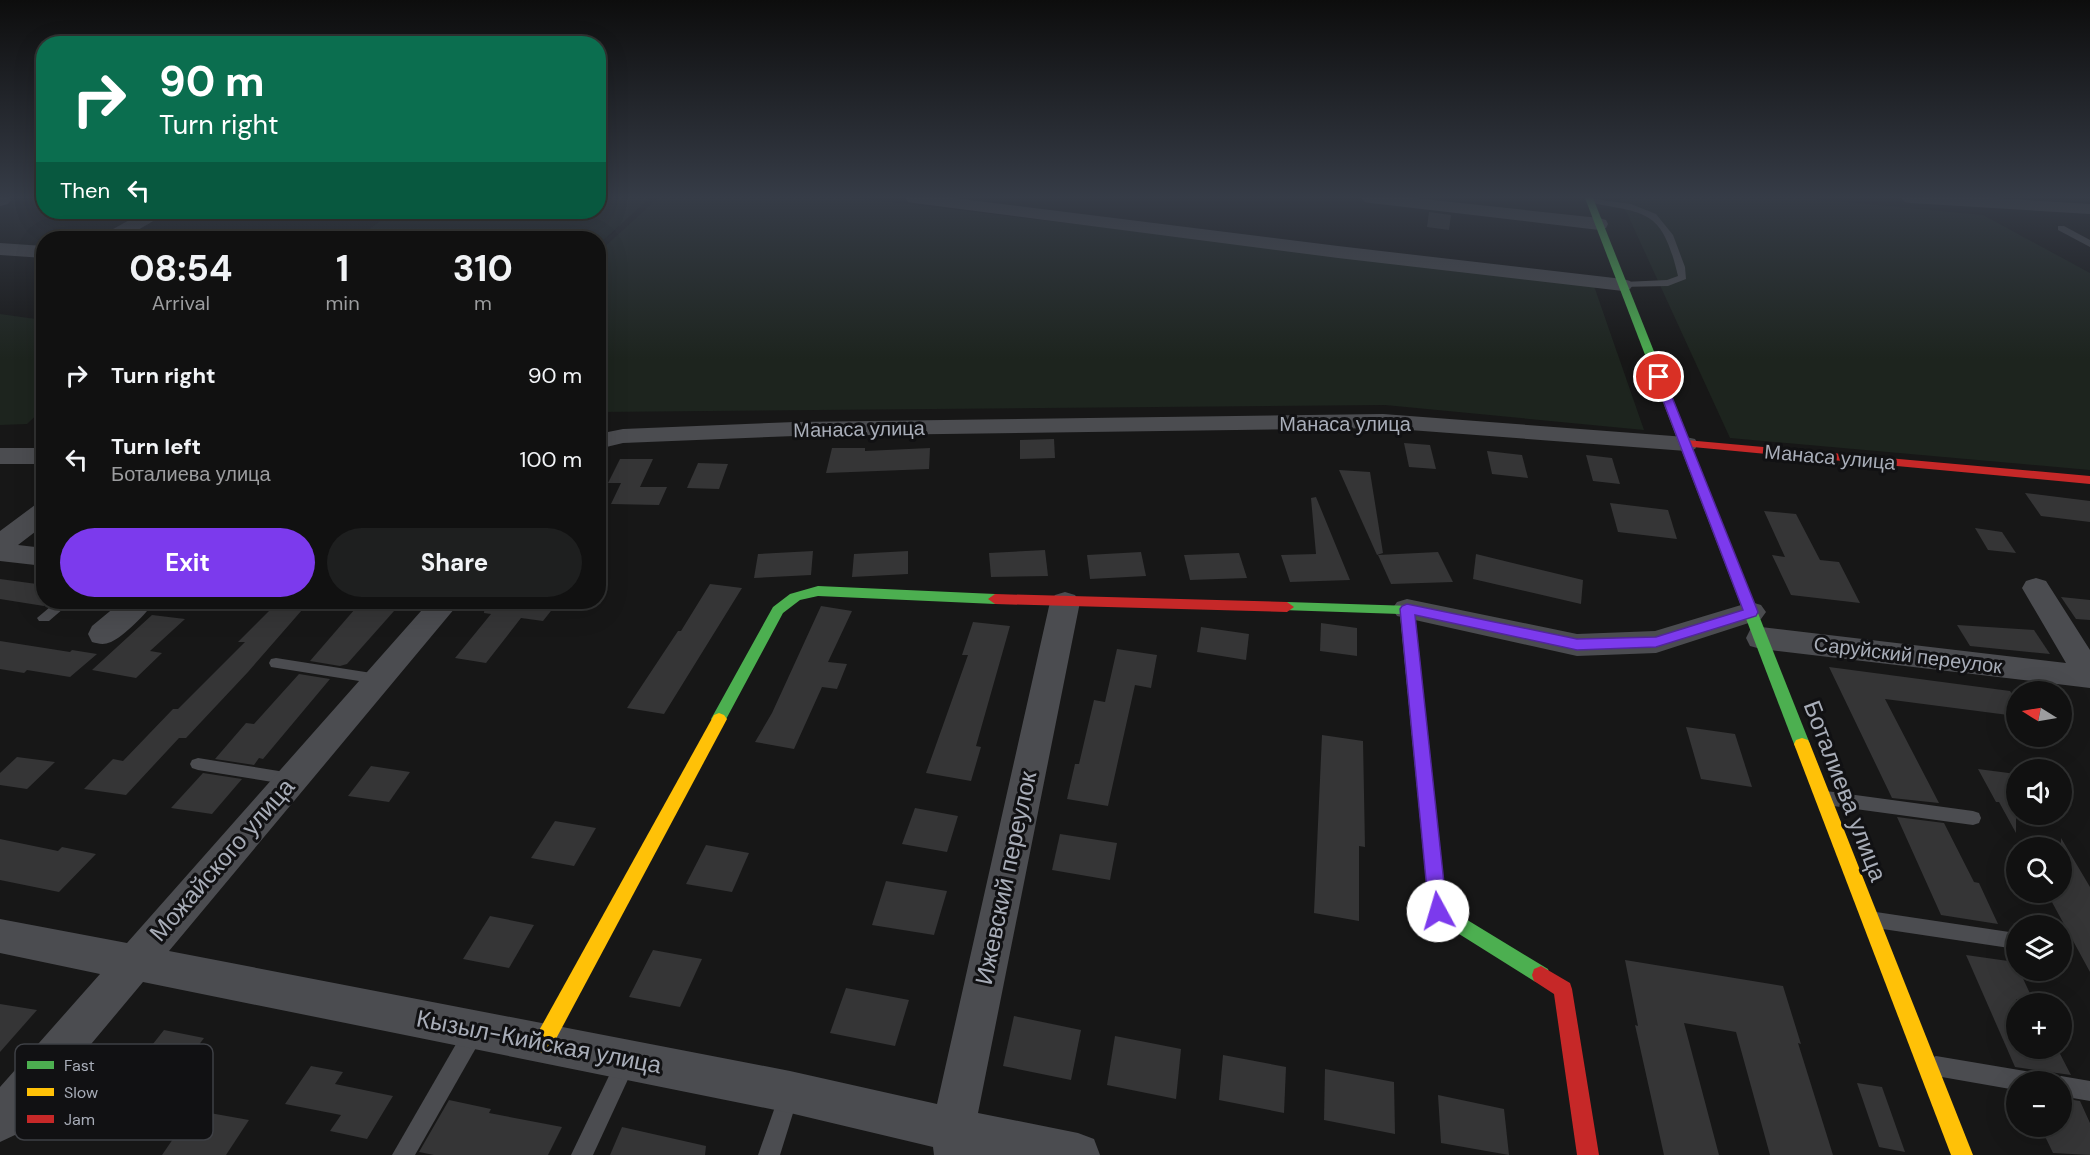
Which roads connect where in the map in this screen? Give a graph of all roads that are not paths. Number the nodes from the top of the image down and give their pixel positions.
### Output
1 (1337, 252) edge
2 (1610, 252) edge
3 (1675, 252) edge
4 (1623, 285) junction
5 (606, 440) edge
6 (1686, 444) junction
7 (36, 457) edge
8 (3, 459) edge
9 (2090, 480) edge
10 (36, 517) edge
11 (0, 544) edge
12 (0, 552) edge
13 (36, 556) edge
14 (2036, 588) dead end
15 (1065, 602) junction
16 (55, 609) edge
17 (131, 609) edge
18 (439, 609) edge
19 (1407, 609) junction
20 (44, 618) dead end
21 (1756, 625) junction
22 (103, 634) dead end
23 (276, 663) dead end
24 (2090, 676) edge
25 (378, 679) junction
26 (198, 764) dead end
27 (291, 780) junction
28 (1823, 798) junction
29 (1973, 818) dead end
30 (1870, 919) junction
31 (0, 936) edge
32 (2006, 939) edge
33 (133, 963) junction
34 (476, 1030) junction
35 (543, 1043) junction
36 (64, 1044) edge
37 (627, 1059) junction
38 (1927, 1065) junction
39 (2006, 1078) edge
40 (2072, 1088) edge
41 (2090, 1091) edge
42 (790, 1092) junction
43 (15, 1102) edge
44 (0, 1120) edge
45 (955, 1143) edge
46 (403, 1155) edge
47 (582, 1155) edge
48 (769, 1155) edge
49 (1078, 1155) edge
50 (1588, 1155) edge
51 (1962, 1155) edge

1 - 4 street
2 - 4 street, Боталиева улица
3 - 4 lane
4 - 6 street, Боталиева улица
5 - 6 street, Манаса улица
6 - 9 street, Манаса улица
6 - 21 street, Боталиева улица
7 - 8 street
10 - 11 street
12 - 13 street
14 - 24 street
15 - 19 street
15 - 35 street
15 - 45 street, Ижевский переулок
16 - 20 lane
17 - 22 street
18 - 25 street, Можайского улица
19 - 21 street
19 - 50 street
21 - 24 street, Саруйский переулок
21 - 28 street, Боталиева улица
23 - 25 lane
25 - 27 street, Можайского улица
26 - 27 lane
27 - 33 street, Можайского улица
28 - 29 lane
28 - 30 street, Боталиева улица
30 - 32 lane
30 - 38 street, Боталиева улица
31 - 33 street, Кызыл-Кийская улица
33 - 34 street, Кызыл-Кийская улица
33 - 36 street, Можайского улица
34 - 35 street, Кызыл-Кийская улица
34 - 46 lane
35 - 37 street, Кызыл-Кийская улица
37 - 42 street, Кызыл-Кийская улица
37 - 47 lane
38 - 39 lane
38 - 51 street, Боталиева улица
40 - 41 lane
42 - 45 street, Кызыл-Кийская улица
42 - 48 lane
43 - 44 street, Можайского улица
45 - 49 street, Кызыл-Кийская улица

